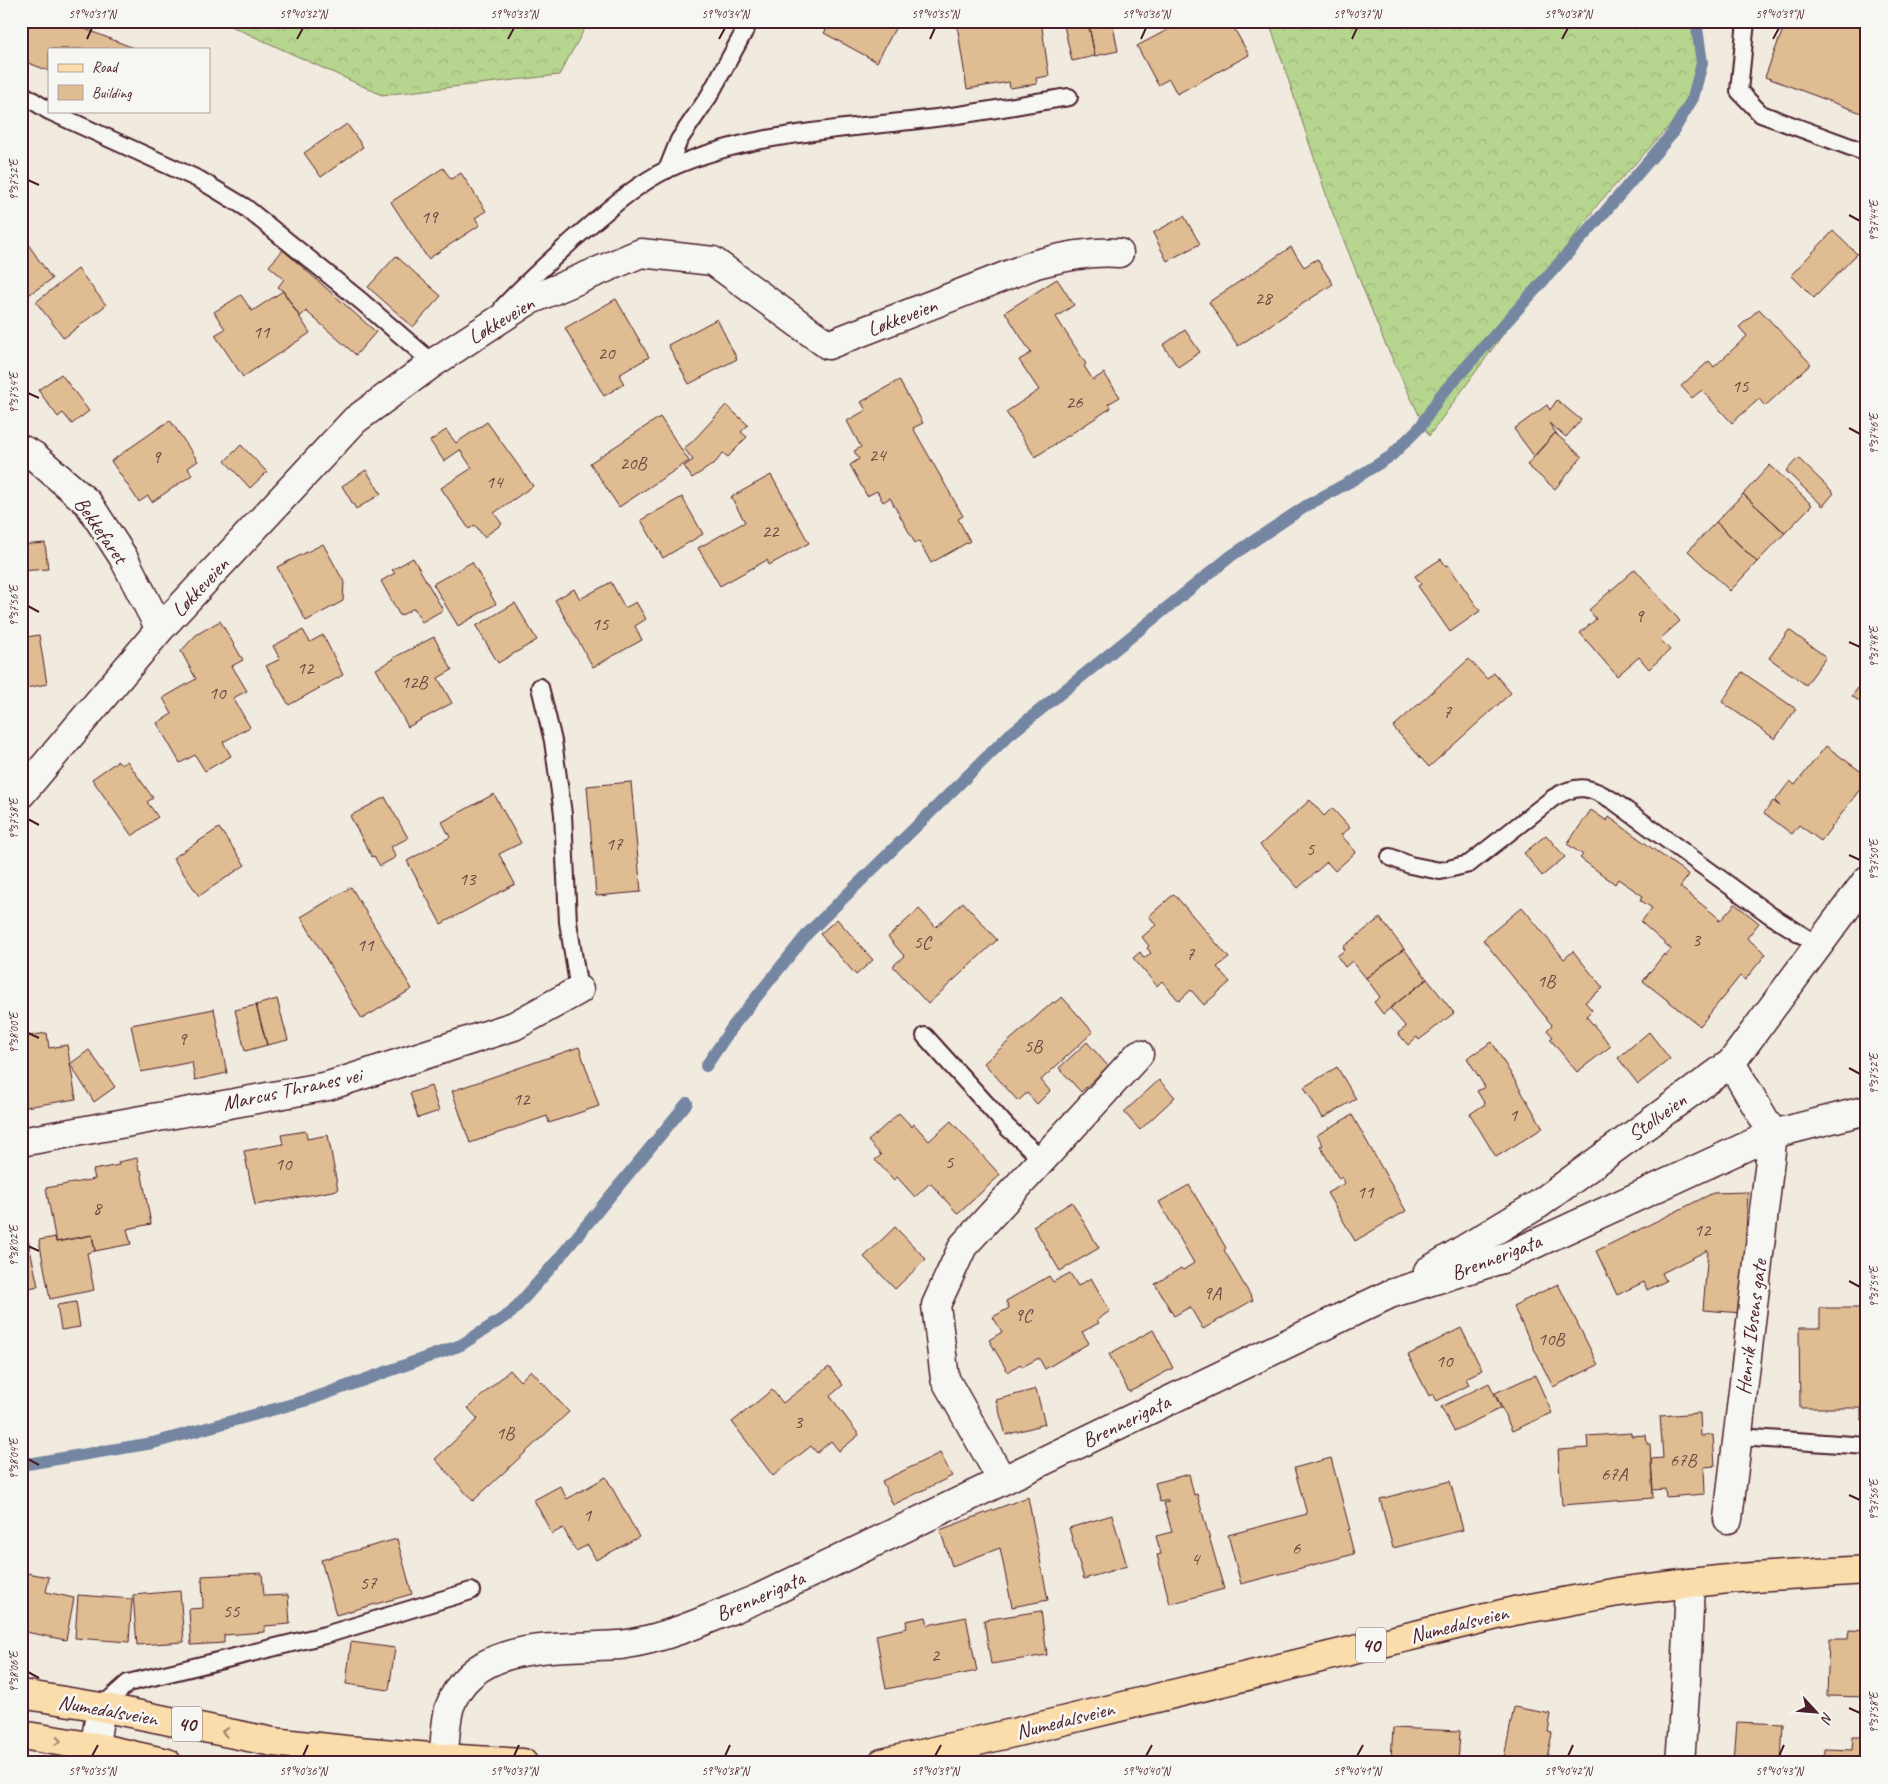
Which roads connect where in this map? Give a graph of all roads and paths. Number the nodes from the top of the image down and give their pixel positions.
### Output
1 (750, 21) edge
2 (1746, 21) edge
3 (21, 93) edge
4 (1069, 97) dead end
5 (48, 110) edge
6 (51, 112) edge
7 (1867, 153) edge
8 (667, 170) junction
9 (1119, 253) dead end
10 (489, 326) junction
11 (433, 363) junction
12 (21, 448) edge
13 (160, 630) junction
14 (540, 687) dead end
15 (21, 794) edge
16 (1390, 857) dead end
17 (1867, 880) edge
18 (1818, 945) junction
19 (579, 990) joint
20 (926, 1036) dead end
21 (1139, 1054) dead end
22 (1731, 1063) junction
23 (1867, 1110) edge
24 (1773, 1134) junction
25 (21, 1142) edge
26 (1042, 1159) junction
27 (1390, 1294) junction
28 (1738, 1437) junction
29 (1867, 1446) edge
30 (1002, 1480) junction
31 (1728, 1519) dead end
32 (1867, 1570) edge
33 (1690, 1583) junction
34 (471, 1591) dead end
35 (21, 1694) edge
36 (101, 1707) junction
37 (21, 1735) edge
38 (93, 1755) edge
39 (443, 1761) edge
40 (167, 1763) edge
41 (523, 1763) edge
42 (882, 1763) edge
43 (1680, 1763) edge

1 - 8 lane
2 - 7 lane
3 - 5 lane
4 - 8 lane
6 - 11 lane
8 - 10 lane
9 - 10 street, Løkkeveien
10 - 11 street, Løkkeveien
11 - 13 street, Løkkeveien
12 - 13 street, Bekkefaret
13 - 15 street, Løkkeveien
14 - 19 lane
16 - 18 lane
17 - 18 street, Stollveien
18 - 22 street, Stollveien
19 - 25 street, Marcus Thranes vei
20 - 26 lane
21 - 26 street
22 - 24 street
22 - 27 street, Stollveien
23 - 24 street, Brennerigata
24 - 27 street, Brennerigata
24 - 28 street, Henrik Ibsens gate
26 - 30 street
27 - 30 street, Brennerigata
28 - 29 lane
28 - 31 street, Henrik Ibsens gate
30 - 39 street, Brennerigata
32 - 33 main road, Numedalsveien / 40
33 - 42 main road, Numedalsveien / 40
33 - 43 street
34 - 36 lane
35 - 36 main road, Numedalsveien / 40
36 - 38 street
39 -> 36 main road, Numedalsveien / 40
37 -> 38 main road, Numedalsveien / 40
38 - 40 main road, Numedalsveien / 40
39 - 41 main road, Numedalsveien / 40

